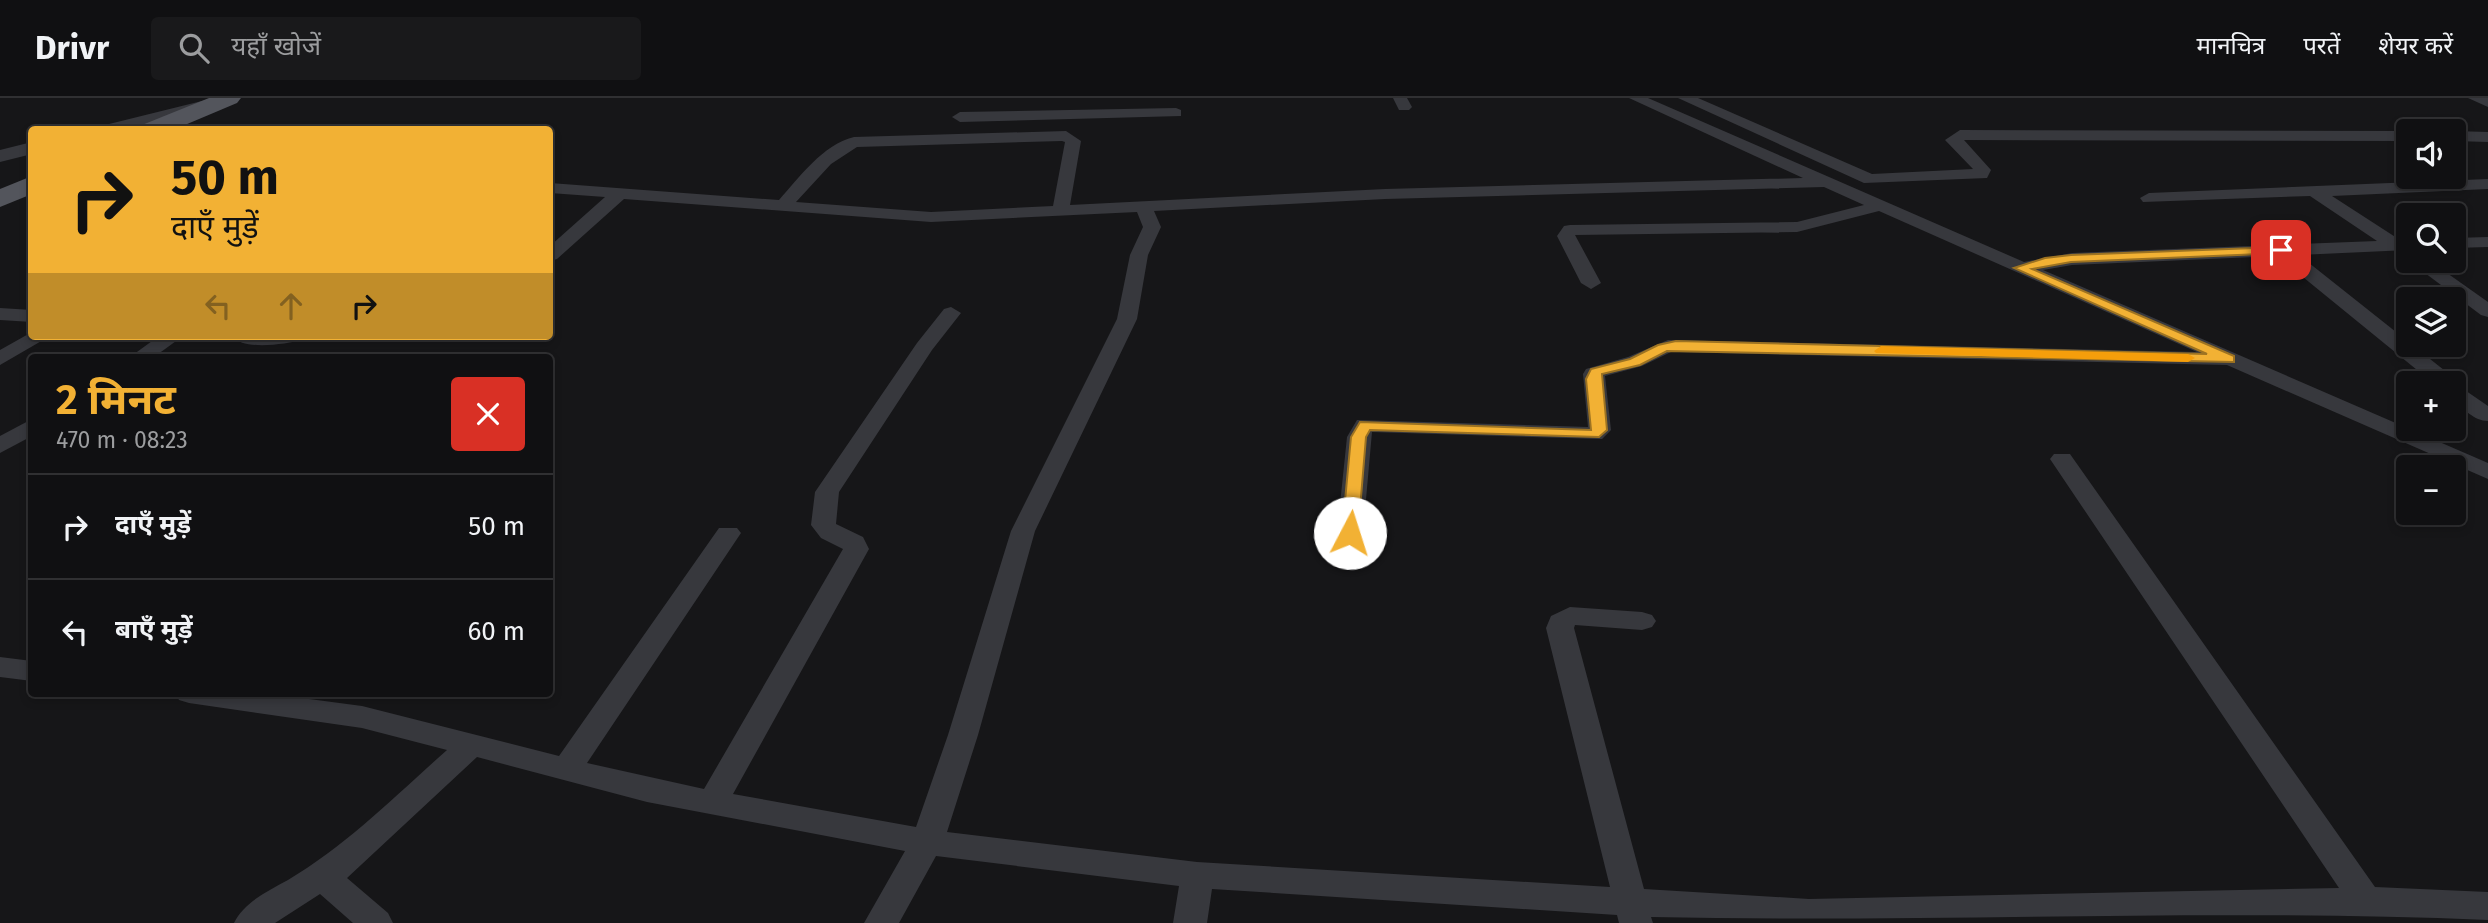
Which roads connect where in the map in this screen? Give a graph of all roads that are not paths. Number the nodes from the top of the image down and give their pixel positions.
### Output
1 (229, 98) edge
2 (1636, 98) edge
3 (1685, 98) edge
4 (2475, 98) edge
5 (2488, 103) edge
6 (206, 106) junction
7 (1177, 106) edge
8 (960, 117) dead end
9 (124, 126) edge
10 (160, 126) edge
11 (1176, 133) dead end
12 (2396, 136) edge
13 (2466, 136) edge
14 (2488, 136) edge
15 (28, 149) edge
16 (0, 156) edge
17 (1824, 182) junction
18 (2488, 184) edge
19 (28, 186) edge
20 (553, 188) edge
21 (2316, 193) junction
22 (618, 195) junction
23 (2149, 198) dead end
24 (0, 199) edge
25 (1143, 204) junction
26 (1879, 206) junction
27 (782, 207) junction
28 (1061, 209) junction
29 (2488, 242) edge
30 (2396, 243) edge
31 (2466, 243) edge
32 (2396, 248) edge
33 (2281, 250) junction
34 (553, 252) edge
35 (2033, 265) junction
36 (2435, 273) edge
37 (1591, 283) dead end
38 (2488, 311) edge
39 (951, 313) dead end
40 (0, 314) edge
41 (28, 316) edge
42 (33, 340) edge
43 (167, 340) edge
44 (145, 354) edge
45 (0, 359) edge
46 (2229, 359) junction
47 (2431, 371) edge
48 (2466, 400) edge
49 (2485, 415) dead end
50 (28, 428) edge
51 (0, 446) edge
52 (2062, 459) dead end
53 (2488, 472) edge
54 (728, 533) dead end
55 (1350, 533) dead end
56 (1642, 621) dead end
57 (0, 667) edge
58 (28, 670) edge
59 (218, 697) edge
60 (470, 746) junction
61 (566, 770) junction
62 (712, 803) junction
63 (927, 842) junction
64 (1197, 875) junction
65 (323, 877) junction
66 (2366, 901) junction
67 (2488, 906) edge
68 (1634, 913) edge
69 (2307, 913) edge
70 (251, 923) edge
71 (376, 923) edge
72 (881, 923) edge
73 (1190, 923) edge

1 - 6 main road
2 - 17 street
3 - 12 street
4 - 5 street
6 - 9 street
6 - 10 main road
7 - 8 street
7 - 11 street
13 - 14 street
15 - 16 street
17 - 25 street
17 - 26 street
18 - 21 street
19 - 24 main road
20 - 22 street
21 - 23 street
21 - 30 street
22 - 27 street
22 - 34 street
25 - 28 street
25 - 63 street
26 - 35 street
26 - 37 street
27 - 28 street
27 - 28 street
29 - 31 street
32 - 33 street
33 - 35 street
33 - 47 street
35 - 46 street
36 - 38 street
39 - 62 street
40 - 41 street
42 - 45 street
43 - 44 street
46 - 53 street
46 - 55 street
48 - 49 street
50 - 51 street
52 - 66 street
54 - 61 street
56 - 68 street
57 - 58 street
59 - 60 street
60 - 61 street
60 - 65 street
61 - 62 street
62 - 63 street
63 - 64 street
63 - 72 street
64 - 68 street
64 - 73 street
65 - 70 street
65 - 71 street
66 - 67 street
66 - 69 street
68 - 69 street

